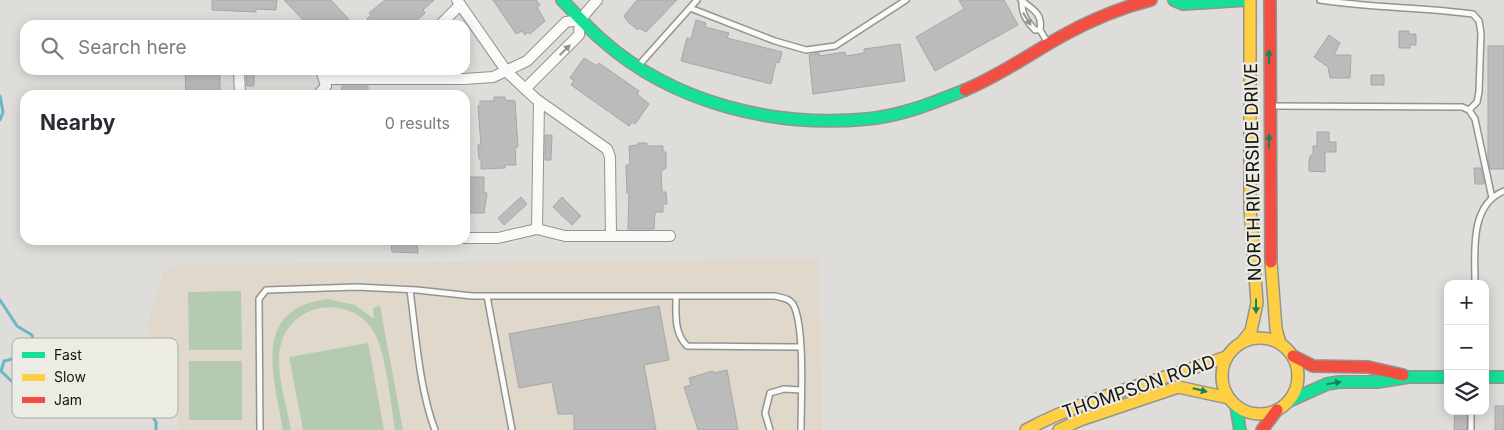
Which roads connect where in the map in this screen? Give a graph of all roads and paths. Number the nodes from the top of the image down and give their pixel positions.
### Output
1 (562, 0) edge
2 (597, 0) edge
3 (697, 0) edge
4 (906, 0) edge
5 (1151, 0) edge
6 (1174, 0) edge
7 (1250, 0) edge
8 (1270, 0) edge
9 (1320, 0) edge
10 (1022, 1) edge
11 (459, 2) edge
12 (690, 8) junction
13 (444, 20) edge
14 (580, 20) junction
15 (1040, 30) junction
16 (1050, 44) junction
17 (533, 55) junction
18 (638, 67) junction
19 (546, 68) junction
20 (508, 72) junction
21 (239, 75) edge
22 (323, 75) edge
23 (389, 75) edge
24 (386, 78) junction
25 (525, 89) junction
26 (240, 90) edge
27 (322, 90) edge
28 (538, 101) junction
29 (1269, 106) junction
30 (1469, 110) junction
31 (1504, 191) edge
32 (1492, 198) junction
33 (537, 229) junction
34 (611, 236) junction
35 (670, 236) dead end
36 (470, 238) edge
37 (1475, 280) edge
38 (410, 290) junction
39 (487, 296) junction
40 (676, 297) junction
41 (1243, 341) junction
42 (1280, 343) junction
43 (800, 347) junction
44 (1293, 356) junction
45 (1226, 357) junction
46 (1409, 377) junction
47 (1444, 377) edge
48 (1489, 377) edge
49 (1504, 377) edge
50 (801, 390) junction
51 (1289, 401) junction
52 (1232, 402) junction
53 (1074, 406) junction
54 (1277, 410) junction
55 (1471, 415) edge
56 (1080, 420) junction
57 (260, 430) edge
58 (435, 430) edge
59 (512, 430) edge
60 (770, 430) edge
61 (801, 430) edge
62 (1026, 430) edge
63 (1059, 430) edge
64 (1240, 430) edge
65 (1262, 430) edge
66 (1471, 430) edge

1 - 14 street
2 - 14 street
3 - 12 lane
4 - 12 lane
5 - 16 street
6 - 7 street
7 - 8 street
7 -> 41 street, NORTH RIVERSIDE DRIVE
29 -> 8 street, NORTH RIVERSIDE DRIVE
9 - 30 lane
10 - 15 lane
10 -> 15 lane
11 - 13 street
11 - 20 street
12 - 18 lane
14 - 17 street
14 - 18 street
19 -> 14 street
15 - 16 lane
16 - 18 street
17 - 19 street
17 - 20 street
19 - 25 street
20 - 24 street
20 - 25 street
21 - 26 street
22 - 24 street
22 - 27 street
23 - 24 street
25 - 28 street
28 - 33 street
28 - 34 street
29 - 30 lane
42 -> 29 street, NORTH RIVERSIDE DRIVE
30 - 32 lane
31 - 32 lane
32 - 37 lane
33 - 34 street
33 - 36 street
34 - 35 street
38 - 39 lane
38 - 57 lane
38 - 58 lane
39 - 40 lane
39 - 59 lane
40 - 43 lane
40 - 43 lane
41 - 42 street
41 - 45 street, NORTH RIVERSIDE DRIVE
42 - 44 street
43 - 50 lane
44 - 46 street
44 - 51 street
45 - 52 street
45 - 53 street, THOMPSON ROAD
46 - 47 street
51 -> 46 street
48 - 49 street
50 - 60 lane
50 - 61 lane
51 - 54 street
52 - 54 street
56 -> 52 street, THOMPSON ROAD
52 - 64 street
53 - 56 street
53 - 62 street, THOMPSON ROAD
54 - 65 street
55 - 66 lane
56 - 63 street, THOMPSON ROAD

